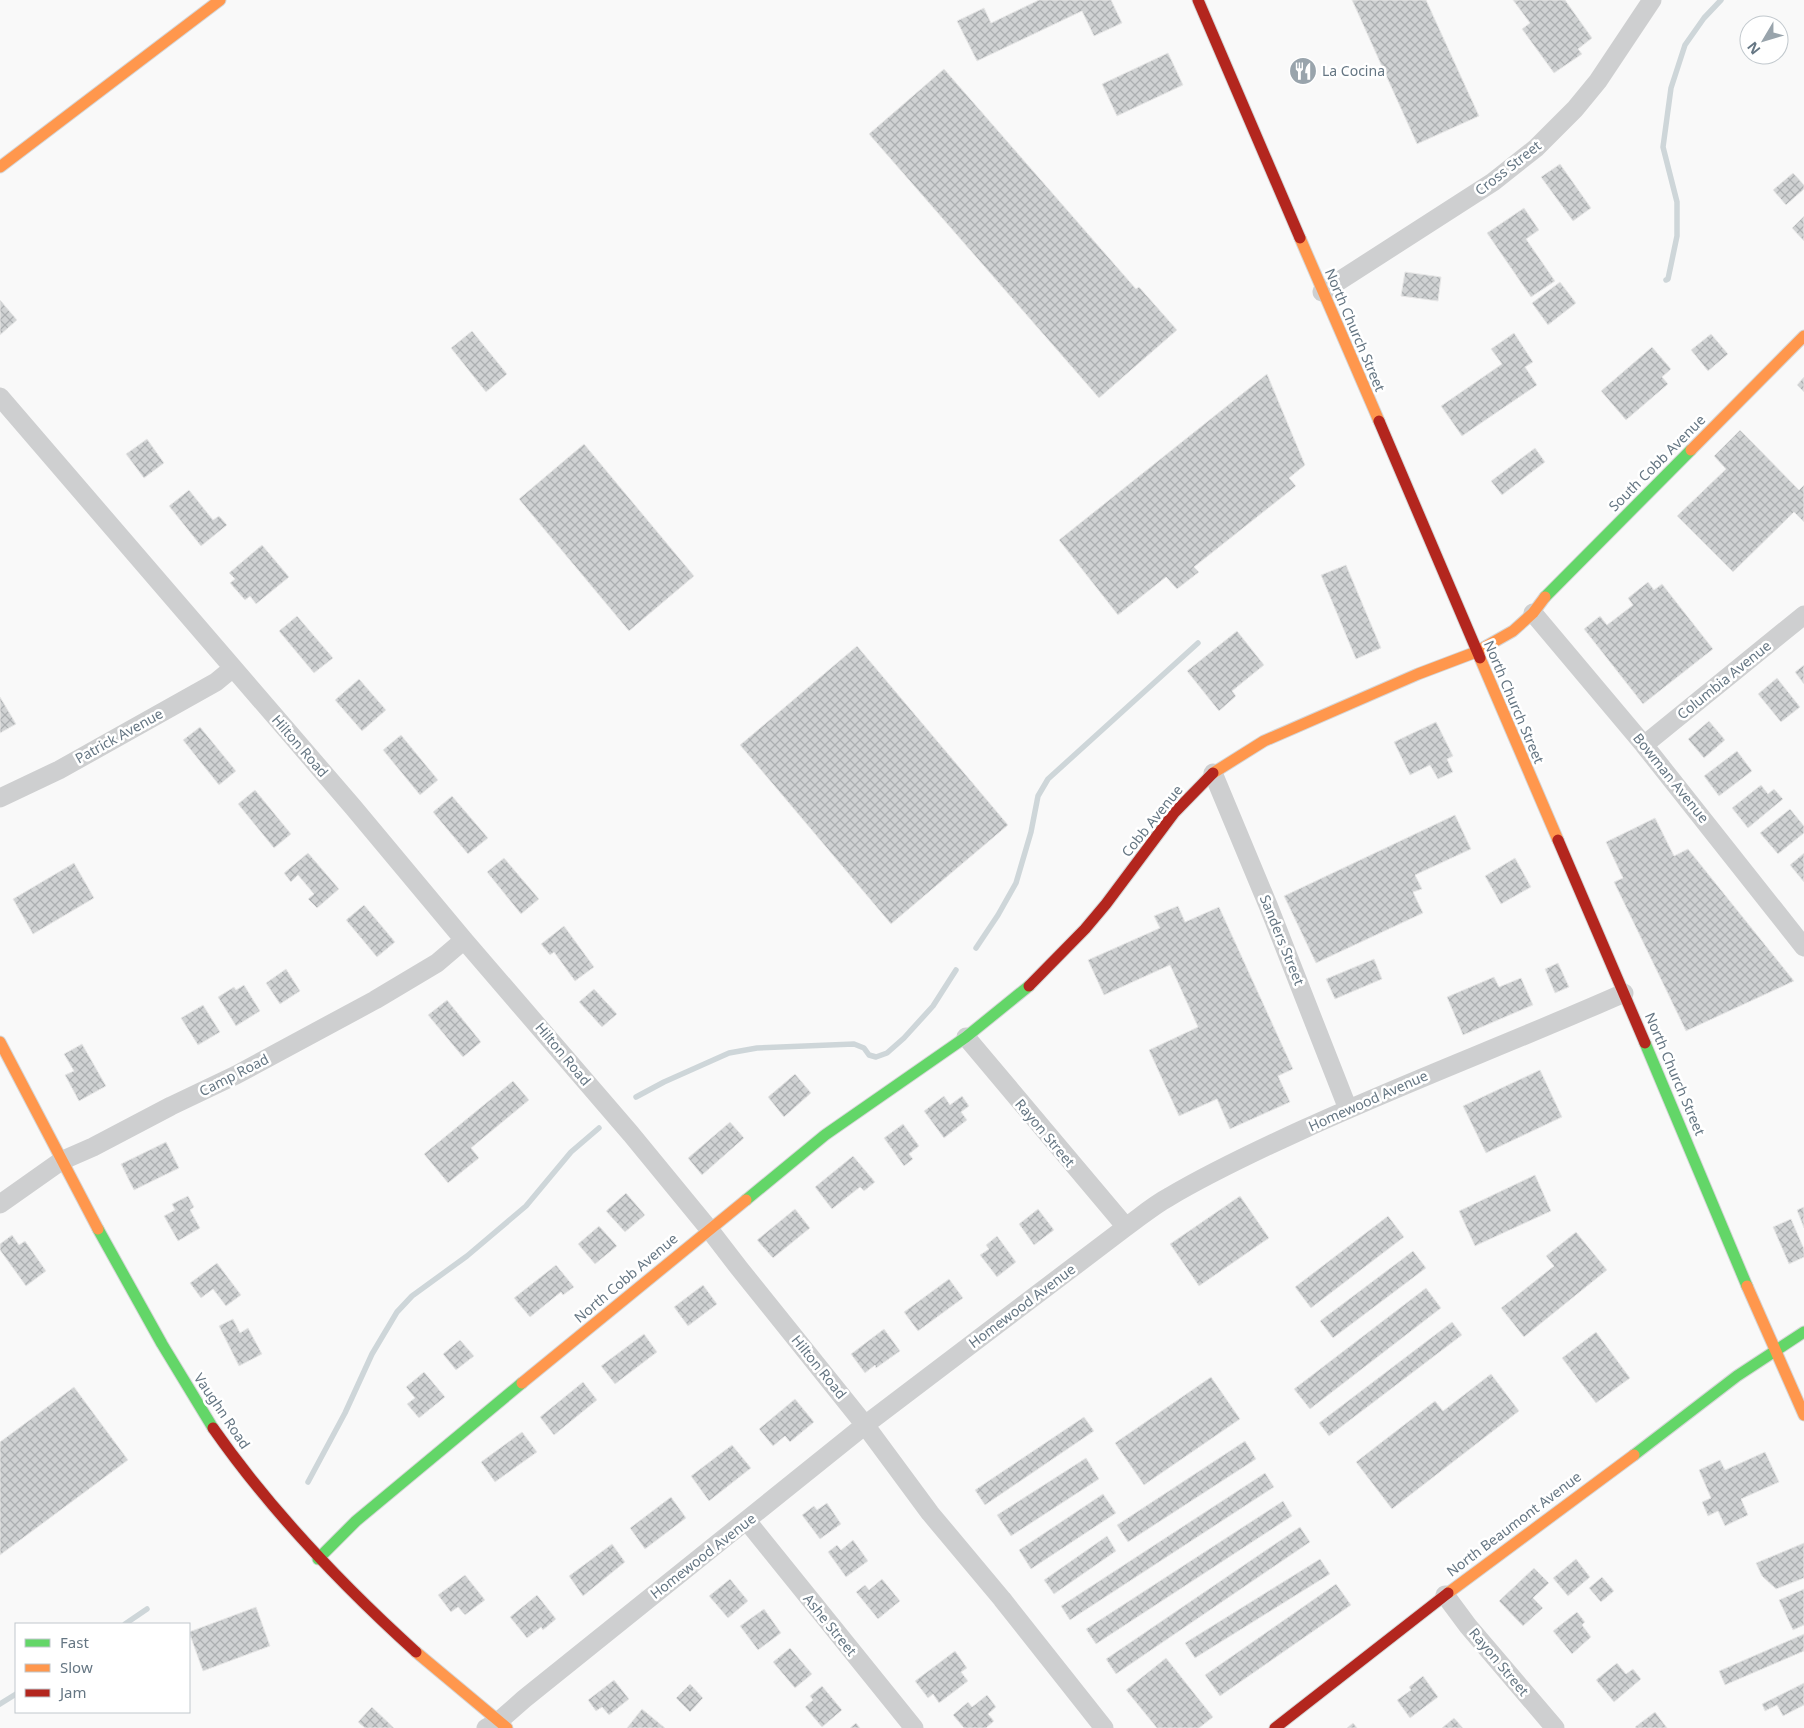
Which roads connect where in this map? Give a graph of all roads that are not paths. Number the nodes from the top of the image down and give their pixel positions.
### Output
1 (220, 0) edge
2 (1198, 0) edge
3 (1652, 0) edge
4 (0, 167) edge
5 (1322, 292) junction
6 (1804, 336) edge
7 (0, 397) edge
8 (1534, 612) junction
9 (1804, 615) edge
10 (1476, 652) junction
11 (233, 668) junction
12 (1644, 744) junction
13 (1213, 773) junction
14 (0, 798) edge
15 (464, 940) junction
16 (1804, 947) edge
17 (1624, 993) junction
18 (966, 1038) junction
19 (0, 1042) edge
20 (1348, 1109) junction
21 (61, 1161) junction
22 (0, 1204) edge
23 (1126, 1227) junction
24 (709, 1229) junction
25 (1804, 1332) edge
26 (1775, 1350) junction
27 (1804, 1415) edge
28 (865, 1424) junction
29 (747, 1521) junction
30 (318, 1559) junction
31 (1445, 1594) junction
32 (497, 1726) edge
33 (914, 1728) edge
34 (1104, 1728) edge
35 (1275, 1728) edge
36 (1555, 1728) edge

1 - 4 street
2 - 5 street, North Church Street
3 - 5 street, Cross Street
5 - 10 street, North Church Street
6 - 8 street, South Cobb Avenue
7 - 11 street, Hilton Road
8 - 10 street, Cobb Avenue
8 - 12 street, Bowman Avenue
9 - 12 street, Columbia Avenue
10 - 13 street, Cobb Avenue
10 - 17 street, North Church Street
11 - 14 street, Patrick Avenue
11 - 15 street, Hilton Road
12 - 16 street, Bowman Avenue
13 - 18 street, Cobb Avenue
13 - 20 street, Sanders Street
15 - 21 street, Camp Road
15 - 24 street, Hilton Road
17 - 20 street, Homewood Avenue
17 - 26 street, North Church Street
18 - 23 street, Rayon Street
18 - 24 street, North Cobb Avenue
19 - 21 street, Vaughn Road
20 - 23 street, Homewood Avenue
21 - 22 street, Camp Road
21 - 30 street, Vaughn Road
23 - 28 street, Homewood Avenue
24 - 28 street, Hilton Road
24 - 30 street, North Cobb Avenue
25 - 26 street, North Beaumont Avenue
26 - 27 street, North Church Street
26 - 31 street, North Beaumont Avenue
28 - 29 street, Homewood Avenue
28 - 34 street, Hilton Road
29 - 32 street, Homewood Avenue
29 - 33 street, Ashe Street
30 - 32 street, Vaughn Road
31 - 35 street, North Beaumont Avenue
31 - 36 street, Rayon Street

